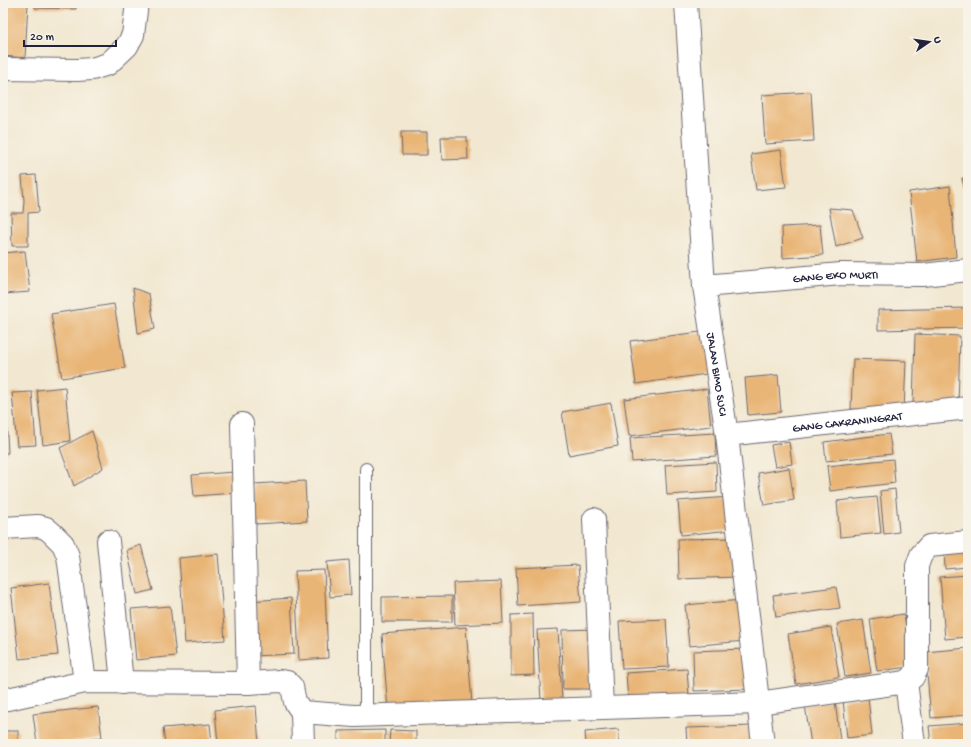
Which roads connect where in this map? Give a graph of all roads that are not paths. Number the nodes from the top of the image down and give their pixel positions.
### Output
1 (137, 3) edge
2 (686, 3) edge
3 (3, 69) edge
4 (968, 270) edge
5 (704, 286) junction
6 (968, 408) edge
7 (242, 424) dead end
8 (727, 435) junction
9 (366, 469) dead end
10 (594, 519) dead end
11 (3, 528) edge
12 (108, 541) dead end
13 (968, 542) edge
14 (85, 682) junction
15 (906, 682) junction
16 (122, 683) junction
17 (248, 683) junction
18 (3, 700) edge
19 (758, 703) junction
20 (602, 708) junction
21 (302, 712) junction
22 (366, 716) junction
23 (303, 744) edge
24 (763, 744) edge
25 (914, 744) edge

1 - 3 street
2 - 5 street, JALAN BIMO SUCI
4 - 5 street, GANG EKO MURTI
5 - 8 street, JALAN BIMO SUCI
6 - 8 street, GANG CAKRANINGRAT
7 - 17 street
8 - 19 street, JALAN BIMO SUCI
9 - 22 lane
10 - 20 street
11 - 14 street
12 - 16 street
13 - 15 street
14 - 16 street
14 - 18 street
15 - 19 street
15 - 25 street
16 - 17 street
17 - 21 street
19 - 20 street
19 - 24 street, JALAN BIMO SUCI
20 - 22 street
21 - 22 street
21 - 23 street

